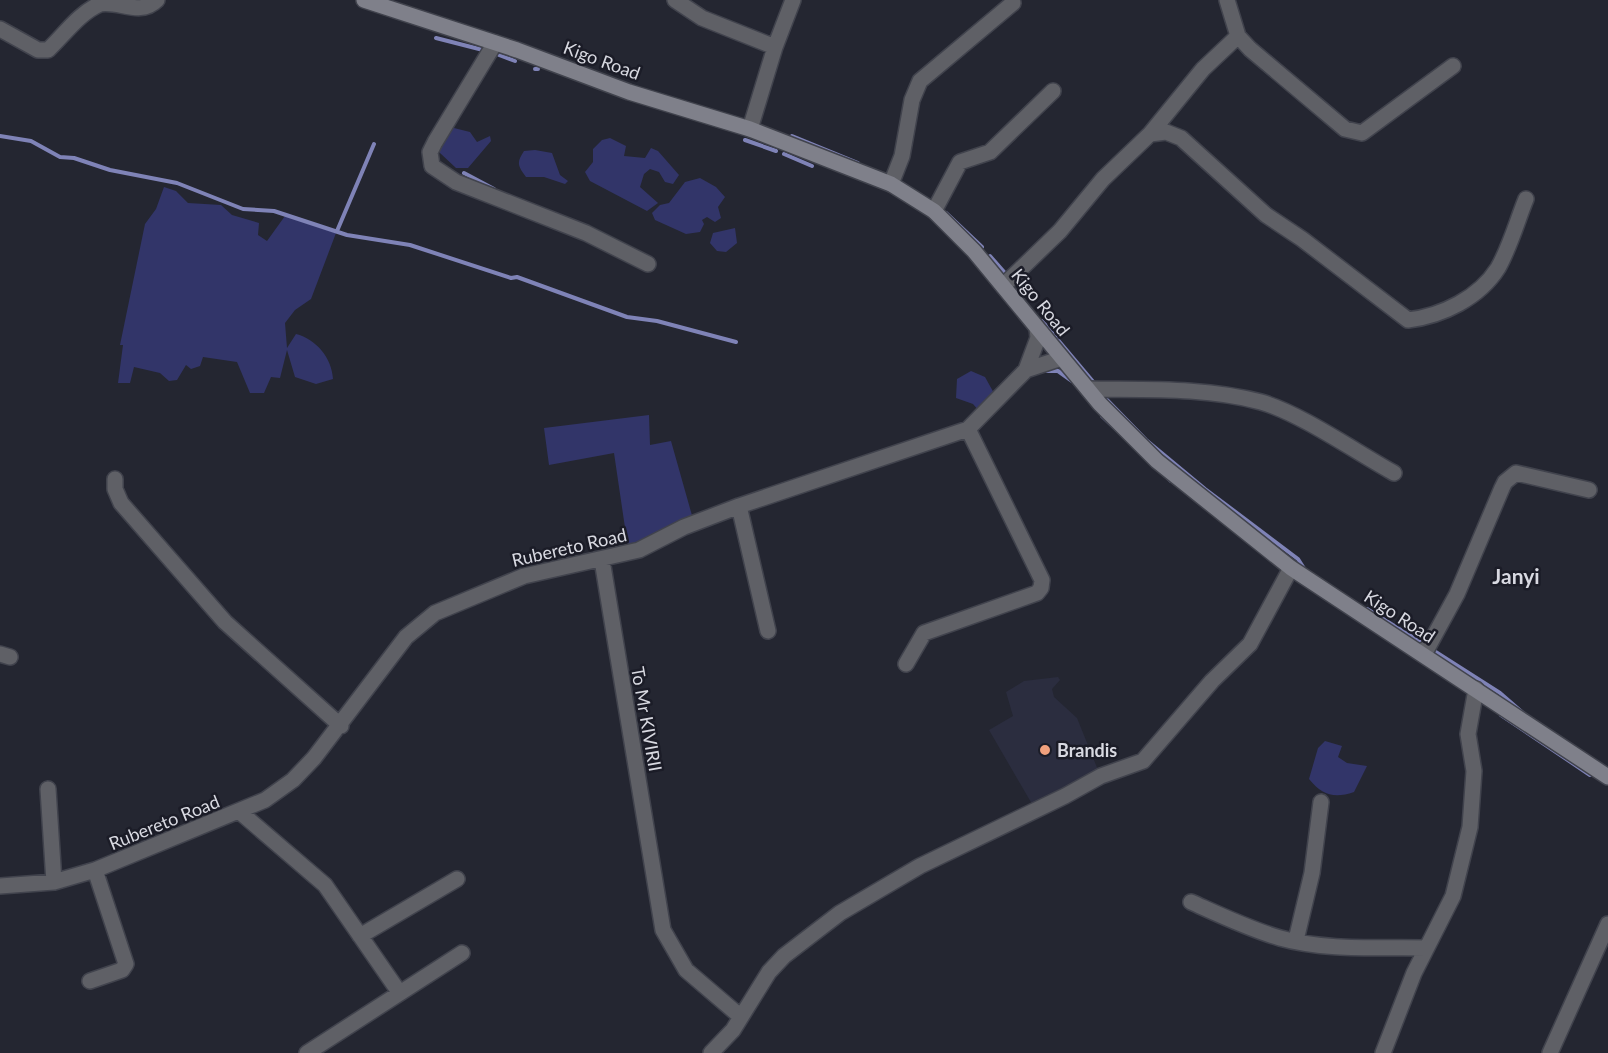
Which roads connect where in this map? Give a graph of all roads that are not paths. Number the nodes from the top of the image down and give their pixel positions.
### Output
1 (157, 0) edge
2 (364, 0) edge
3 (675, 0) edge
4 (793, 0) edge
5 (1227, 0) edge
6 (1013, 3) dead end
7 (0, 29) edge
8 (1238, 36) junction
9 (495, 43) junction
10 (775, 47) junction
11 (1453, 66) dead end
12 (1053, 91) dead end
13 (750, 129) junction
14 (1150, 134) junction
15 (891, 184) junction
16 (1526, 199) dead end
17 (934, 211) junction
18 (648, 264) dead end
19 (1003, 286) junction
20 (1038, 328) junction
21 (1062, 358) junction
22 (1026, 370) junction
23 (1088, 389) junction
24 (968, 429) junction
25 (1394, 472) dead end
26 (115, 479) dead end
27 (1589, 490) dead end
28 (739, 506) junction
29 (602, 560) junction
30 (1291, 568) junction
31 (768, 631) dead end
32 (1419, 652) junction
33 (906, 664) dead end
34 (1476, 688) junction
35 (341, 726) junction
36 (1608, 777) edge
37 (48, 789) dead end
38 (1321, 802) dead end
39 (240, 812) junction
40 (95, 870) junction
41 (457, 879) dead end
42 (54, 882) junction
43 (0, 886) edge
44 (1191, 902) dead end
45 (1608, 924) edge
46 (360, 936) junction
47 (1296, 940) junction
48 (1426, 948) junction
49 (462, 953) dead end
50 (90, 981) dead end
51 (399, 992) junction
52 (741, 1017) junction
53 (714, 1052) edge
54 (307, 1053) edge
55 (1383, 1053) edge
56 (1550, 1053) edge

1 - 7 street
2 - 9 street, Kigo Road
3 - 10 street
4 - 10 street
5 - 8 street
6 - 15 street
8 - 11 street
8 - 14 street
9 - 13 street, Kigo Road
9 - 18 street
10 - 13 street
12 - 17 street
13 - 15 street, Kigo Road
14 - 16 street
14 - 19 street
15 - 17 street, Kigo Road
17 - 19 street, Kigo Road
19 - 20 street, Kigo Road
20 - 21 street, Kigo Road
20 - 22 street
21 - 22 street, Rubereto Road
21 - 23 street, Kigo Road
22 - 24 street, Rubereto Road
23 - 25 street
23 - 30 street, Kigo Road
24 - 28 street, Rubereto Road
24 - 33 street
26 - 35 street
27 - 32 street
28 - 29 street, Rubereto Road
28 - 31 street
29 - 35 street, Rubereto Road
29 - 52 street, To Mr KIVIRII
30 - 32 street, Kigo Road
30 - 52 street
32 - 34 street, Kigo Road
34 - 36 street, Kigo Road
34 - 48 street
35 - 39 street, Rubereto Road
37 - 42 street
38 - 47 street
39 - 40 street, Rubereto Road
39 - 46 street
40 - 42 street, Rubereto Road
40 - 50 street
41 - 46 street
42 - 43 street, Rubereto Road
44 - 47 street
45 - 56 street
46 - 51 street
47 - 48 street
48 - 55 street
49 - 51 street
51 - 54 street
52 - 53 street

